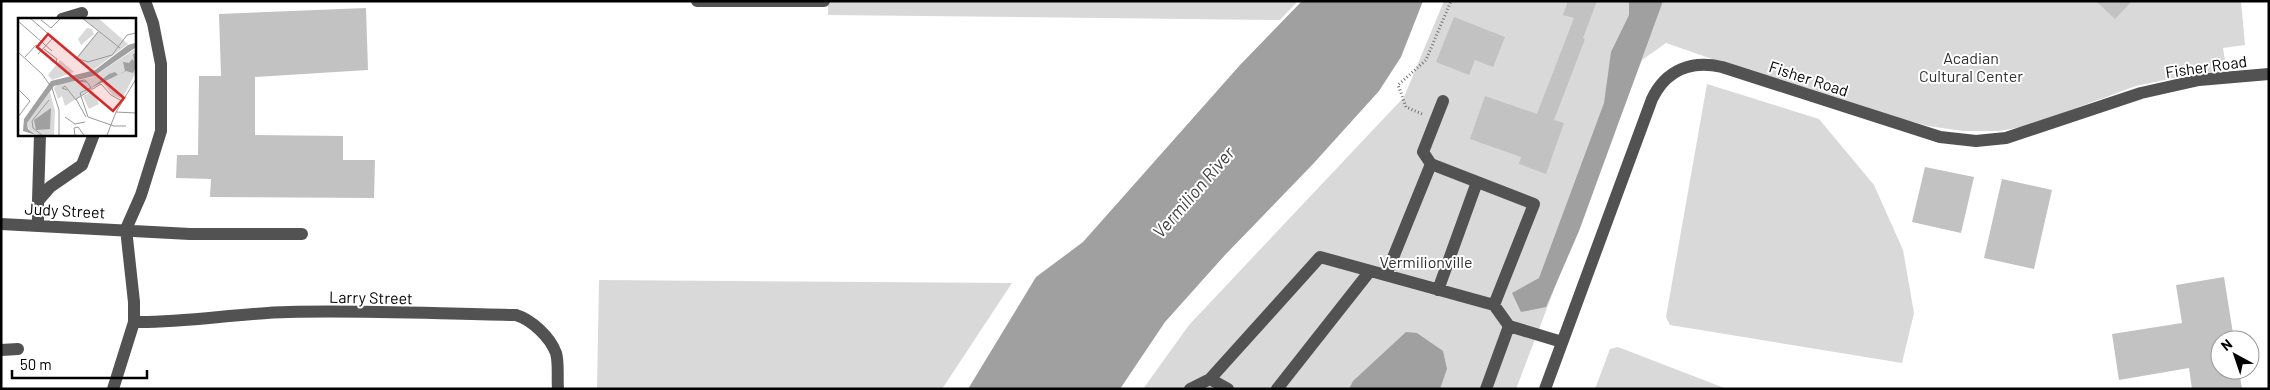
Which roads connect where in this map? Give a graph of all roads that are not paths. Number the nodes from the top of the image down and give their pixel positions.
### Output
1 (145, 1) edge
2 (698, 1) edge
3 (824, 1) edge
4 (82, 11) edge
5 (64, 18) edge
6 (2269, 74) edge
7 (1443, 101) dead end
8 (40, 135) edge
9 (94, 135) edge
10 (1430, 164) junction
11 (1477, 182) junction
12 (38, 201) junction
13 (1, 224) edge
14 (38, 224) junction
15 (126, 229) junction
16 (302, 234) dead end
17 (1370, 271) junction
18 (1386, 275) junction
19 (1438, 290) junction
20 (1494, 305) junction
21 (134, 322) junction
22 (1509, 326) junction
23 (1562, 342) junction
24 (18, 349) dead end
25 (1, 350) edge
26 (1210, 379) junction
27 (113, 389) edge
28 (558, 389) edge
29 (1190, 389) edge
30 (1228, 389) edge
31 (1277, 389) edge
32 (1486, 389) edge
33 (1545, 389) edge

1 - 15 street
2 - 3 street
4 - 5 street
6 - 23 street, Fisher Road
7 - 10 street
8 - 12 street
9 - 12 street
10 - 11 street
10 - 18 street
11 - 19 street
11 - 20 street
12 - 14 street
13 - 14 street, Judy Street
14 - 15 street, Judy Street
15 - 16 street, Judy Street
15 - 21 street
17 - 18 street
17 - 26 street
17 - 31 street
18 - 19 street
19 - 20 street
20 - 22 street
21 - 27 street
21 - 28 street, Larry Street
22 - 23 street
22 - 32 street
23 - 33 street, Fisher Road
24 - 25 street
26 - 29 street
26 - 30 street

